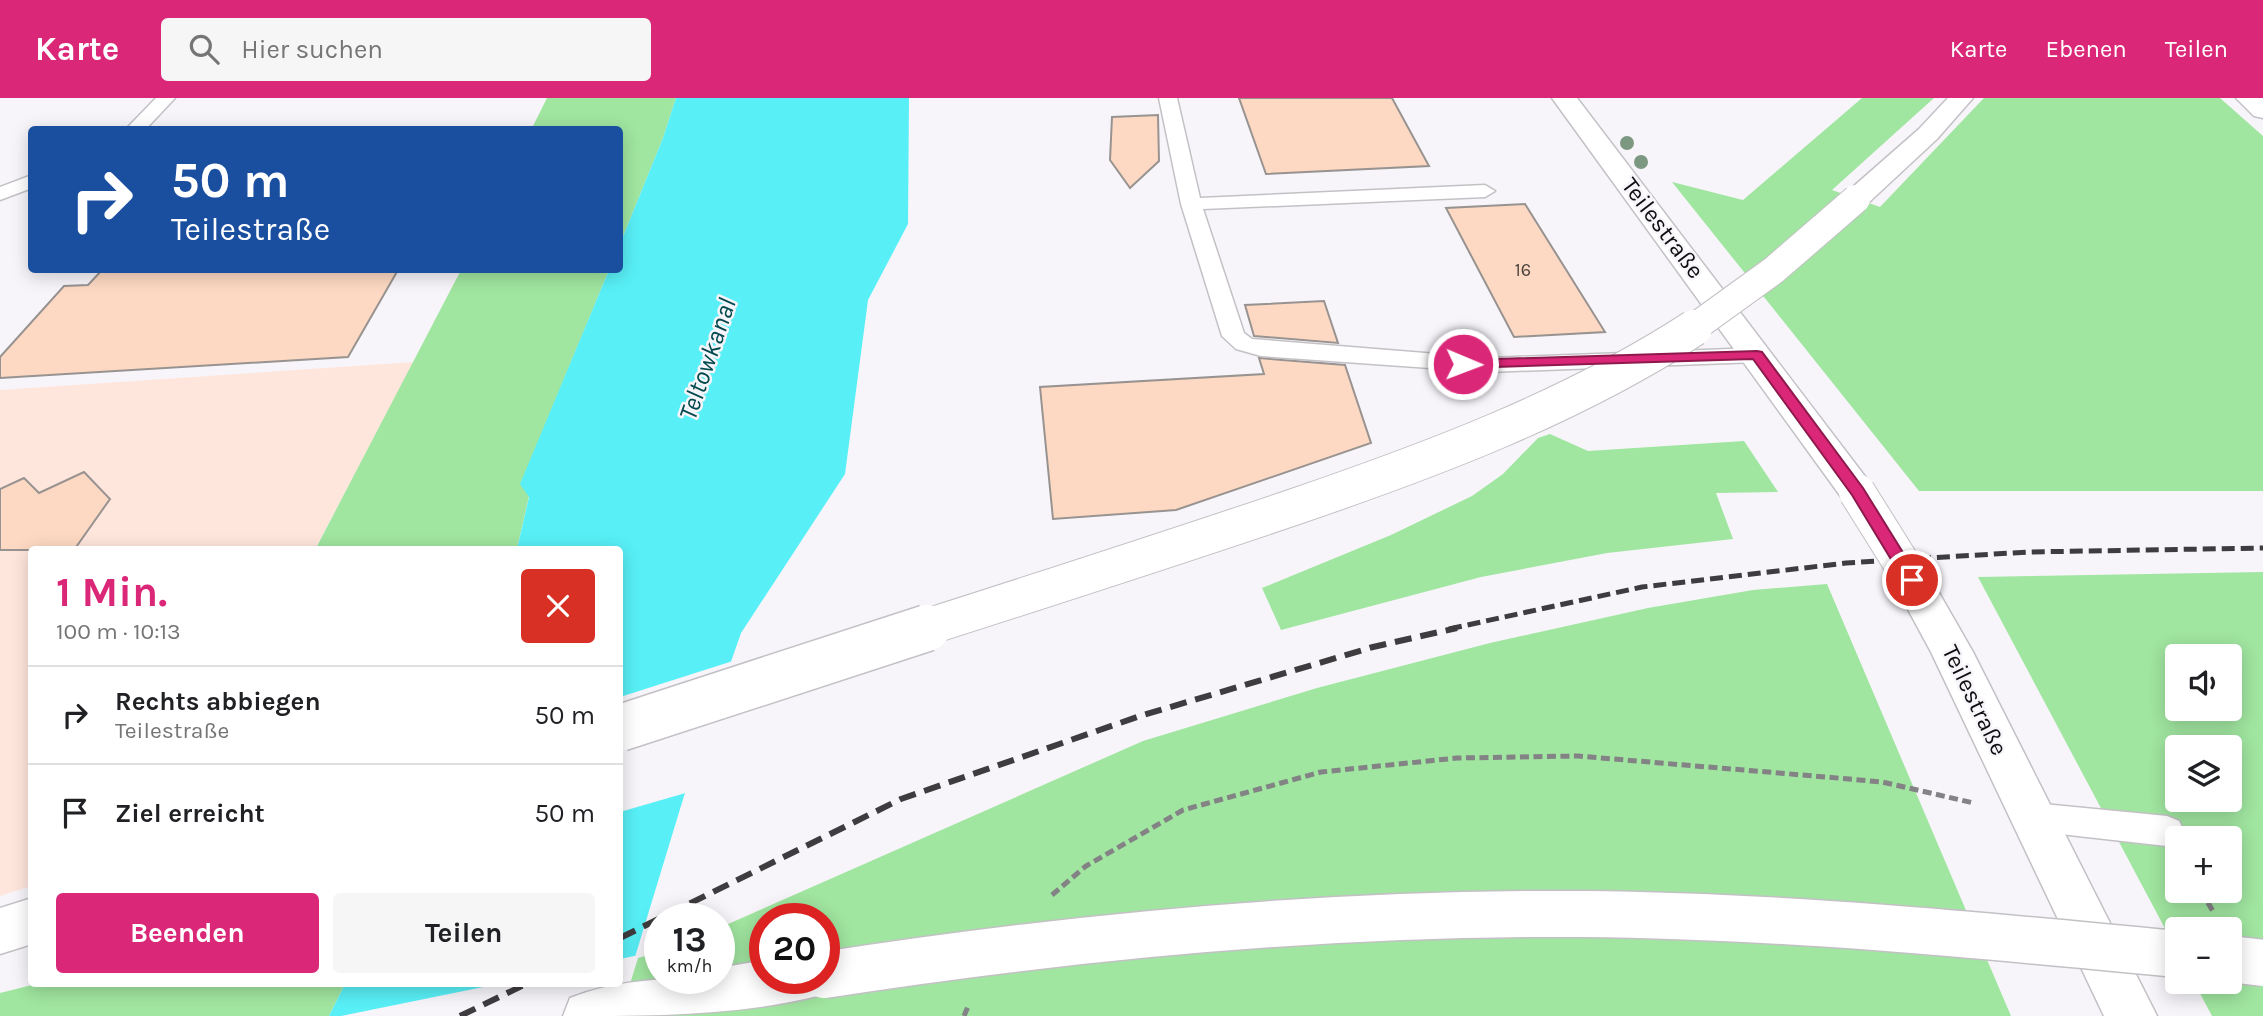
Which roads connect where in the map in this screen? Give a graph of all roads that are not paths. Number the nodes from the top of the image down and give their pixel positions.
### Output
1 (166, 98) edge
2 (1168, 98) edge
3 (1564, 98) edge
4 (1961, 98) edge
5 (2248, 98) edge
6 (2263, 111) edge
7 (138, 126) edge
8 (28, 183) edge
9 (1485, 191) dead end
10 (0, 194) edge
11 (1191, 204) junction
12 (1757, 355) junction
13 (623, 727) edge
14 (2033, 817) junction
15 (2165, 831) edge
16 (28, 922) edge
17 (0, 931) edge
18 (2242, 950) edge
19 (2165, 953) edge
20 (2263, 963) edge
21 (840, 973) edge
22 (749, 988) edge
23 (589, 1016) edge
24 (2131, 1016) edge

1 - 7 lane
2 - 11 lane
3 - 12 main road, Teilestraße
4 - 13 main road, bridge
5 - 6 main road
8 - 10 lane
9 - 11 lane
11 - 12 lane
12 - 14 main road, Teilestraße, bridge
14 - 15 lane
14 - 24 main road, Teilestraße
16 - 17 main road
18 - 20 main road, bridge
19 - 21 main road, bridge
22 - 23 main road

